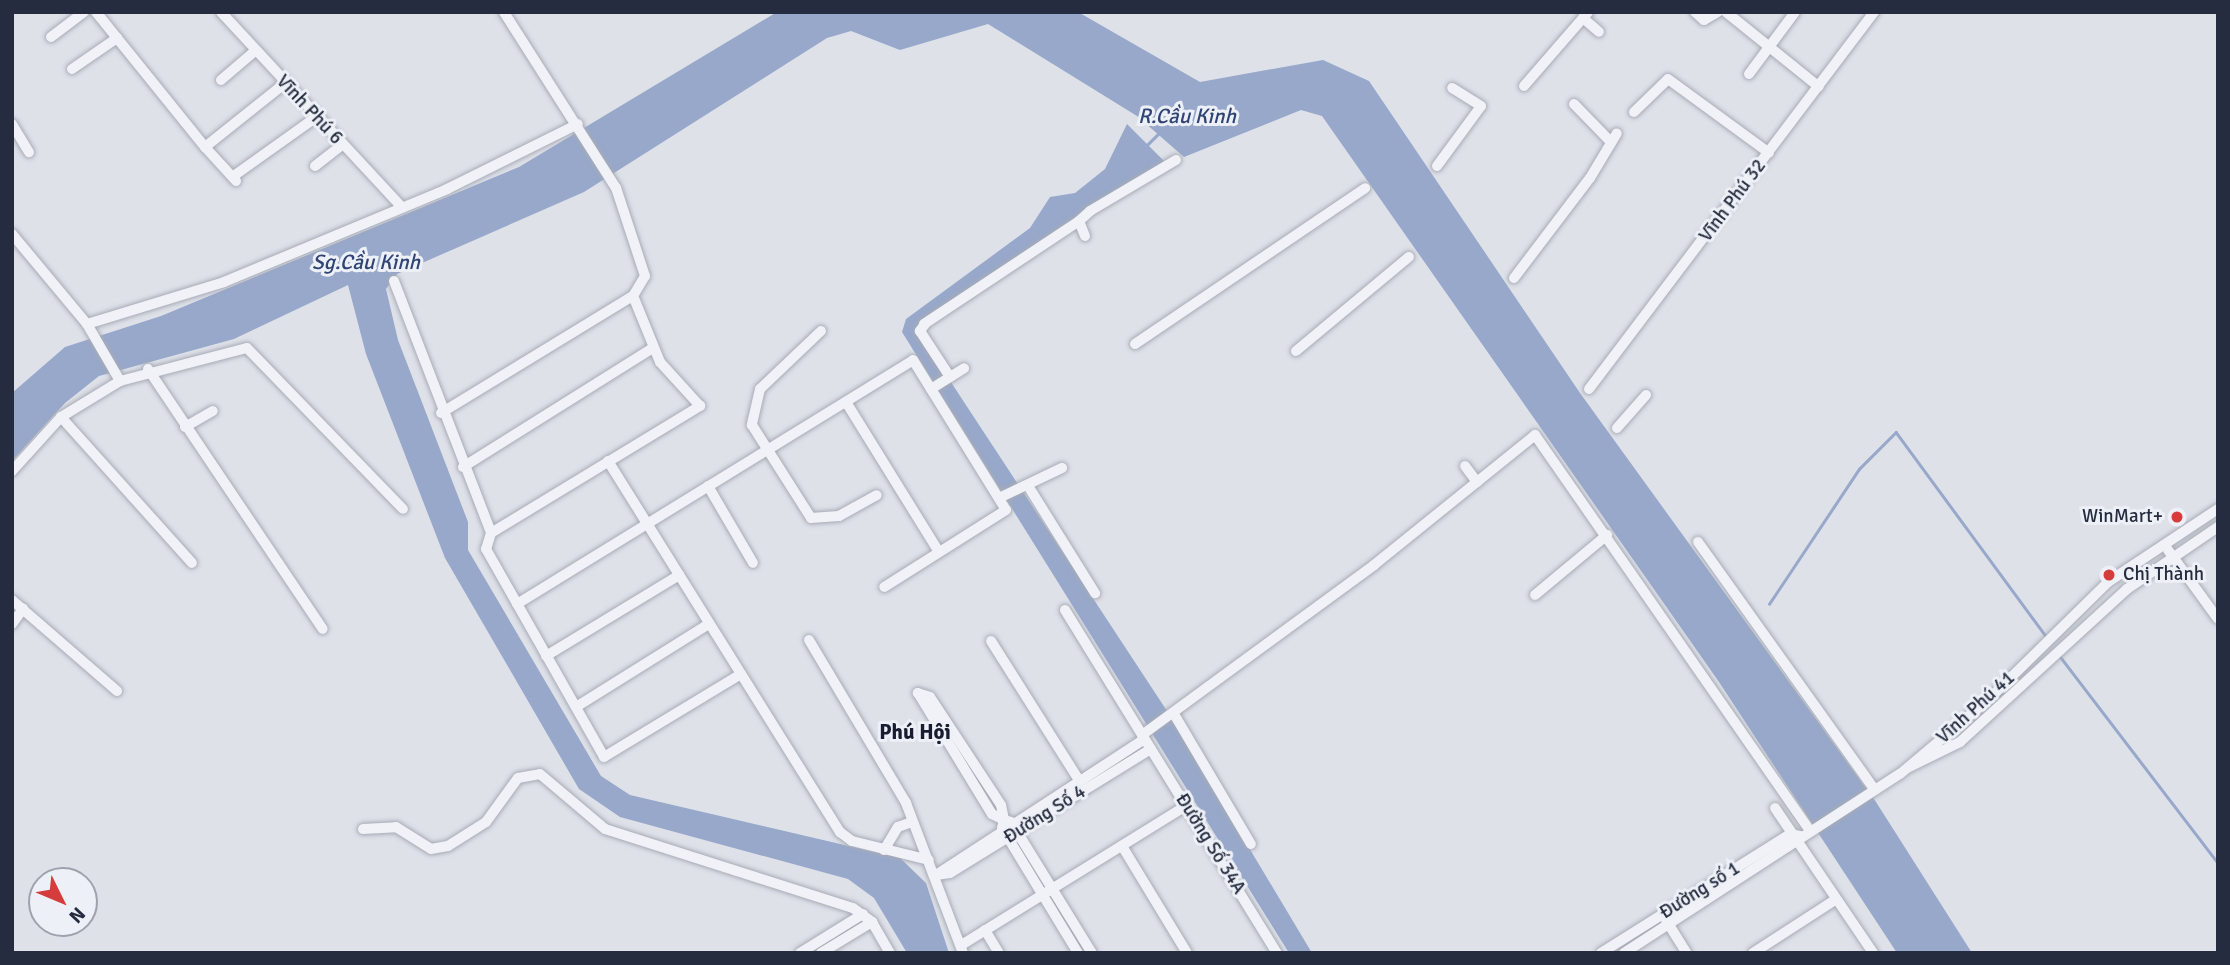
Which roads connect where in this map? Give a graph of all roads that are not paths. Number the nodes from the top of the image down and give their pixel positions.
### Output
1 (84, 12) edge
2 (96, 12) edge
3 (221, 12) edge
4 (504, 12) edge
5 (1695, 12) edge
6 (1718, 12) edge
7 (1726, 12) edge
8 (1795, 12) edge
9 (1874, 12) edge
10 (1586, 15) edge
11 (1599, 32) dead end
12 (51, 37) dead end
13 (117, 38) junction
14 (1768, 46) junction
15 (255, 51) junction
16 (72, 69) dead end
17 (1749, 74) dead end
18 (221, 80) dead end
19 (284, 84) junction
20 (1524, 86) dead end
21 (1819, 87) junction
22 (1452, 88) dead end
23 (1574, 104) dead end
24 (1634, 112) dead end
25 (315, 118) junction
26 (12, 124) edge
27 (579, 128) junction
28 (342, 145) junction
29 (205, 147) junction
30 (29, 152) dead end
31 (1769, 153) junction
32 (1176, 160) dead end
33 (315, 166) dead end
34 (1437, 166) dead end
35 (1365, 188) dead end
36 (400, 205) junction
37 (1079, 220) junction
38 (12, 234) edge
39 (1085, 236) dead end
40 (1409, 257) dead end
41 (1514, 278) dead end
42 (394, 281) dead end
43 (633, 296) junction
44 (88, 327) junction
45 (821, 331) dead end
46 (1135, 344) dead end
47 (653, 348) junction
48 (1296, 351) dead end
49 (964, 368) dead end
50 (148, 369) junction
51 (949, 377) junction
52 (120, 381) junction
53 (933, 388) junction
54 (1589, 389) dead end
55 (1646, 395) dead end
56 (846, 402) junction
57 (213, 411) dead end
58 (441, 413) junction
59 (61, 417) junction
60 (185, 427) junction
61 (1617, 428) dead end
62 (768, 450) junction
63 (608, 461) junction
64 (1465, 466) dead end
65 (463, 467) junction
66 (1062, 468) dead end
67 (12, 471) edge
68 (1477, 482) junction
69 (708, 486) junction
70 (1025, 486) junction
71 (877, 495) dead end
72 (1001, 497) junction
73 (403, 509) dead end
74 (2218, 509) edge
75 (647, 524) junction
76 (2218, 527) edge
77 (491, 533) junction
78 (1607, 535) junction
79 (1698, 542) dead end
80 (2164, 542) junction
81 (939, 552) junction
82 (2172, 557) junction
83 (192, 563) dead end
84 (753, 563) dead end
85 (679, 575) junction
86 (884, 587) dead end
87 (1094, 593) dead end
88 (1535, 595) dead end
89 (12, 600) edge
90 (517, 604) junction
91 (23, 609) junction
92 (1065, 610) dead end
93 (2218, 619) edge
94 (12, 624) edge
95 (709, 624) junction
96 (323, 629) dead end
97 (2051, 638) junction
98 (809, 640) dead end
99 (991, 641) dead end
100 (2060, 648) junction
101 (547, 656) junction
102 (741, 674) junction
103 (117, 691) dead end
104 (576, 707) junction
105 (1173, 715) junction
106 (1147, 739) junction
107 (1909, 766) junction
108 (1079, 780) junction
109 (1870, 791) junction
110 (1186, 806) junction
111 (1775, 808) dead end
112 (912, 822) junction
113 (1009, 828) junction
114 (363, 829) dead end
115 (1802, 834) junction
116 (1251, 844) dead end
117 (1122, 846) junction
118 (884, 850) junction
119 (929, 860) junction
120 (936, 875) junction
121 (1048, 892) junction
122 (1835, 900) junction
123 (867, 918) junction
124 (1665, 919) junction
125 (985, 930) junction
126 (963, 948) edge
127 (1768, 949) edge
128 (805, 951) edge
129 (821, 953) edge
130 (890, 953) edge
131 (999, 953) edge
132 (1078, 953) edge
133 (1092, 953) edge
134 (1187, 953) edge
135 (1277, 953) edge
136 (1601, 953) edge
137 (1623, 953) edge
138 (1687, 953) edge
139 (1753, 953) edge
140 (1873, 953) edge

1 - 12 street
2 - 13 street
3 - 15 street, Vĩnh Phú 6
4 - 27 street
5 - 6 street
7 - 14 street
8 - 14 street
9 - 21 street, Vĩnh Phú 32
10 - 11 street
10 - 20 street
13 - 16 street
13 - 29 street
14 - 17 street
14 - 21 street
15 - 18 street
15 - 19 street, Vĩnh Phú 6
19 - 25 street, Vĩnh Phú 6
19 - 29 street
21 - 31 street, Vĩnh Phú 32
22 - 34 street
23 - 41 street
24 - 31 street
25 - 28 street, Vĩnh Phú 6
25 - 29 street
26 - 30 street
27 - 36 street
27 - 43 street
28 - 33 street
28 - 36 street, Vĩnh Phú 6
31 - 54 street, Vĩnh Phú 32
32 - 37 street
35 - 46 street
36 - 44 street
37 - 39 street
37 - 51 street
38 - 44 street
40 - 48 street
42 - 58 street
43 - 47 street
43 - 58 street
44 - 52 street
45 - 62 street
47 - 63 street
47 - 65 street
49 - 51 street
50 - 52 street
50 - 60 street
50 - 73 street
51 - 53 street
52 - 59 street
53 - 56 street
53 - 72 street
55 - 61 street
56 - 62 street
56 - 81 street
57 - 60 street
58 - 65 street
59 - 67 street
59 - 83 street
60 - 96 street
62 - 69 street
62 - 71 street
63 - 75 street
63 - 77 street
64 - 68 street
65 - 77 street
66 - 70 street
68 - 78 street
68 - 105 street
69 - 75 street
69 - 84 street
70 - 72 street
70 - 87 street
72 - 81 street
74 - 80 street, Vĩnh Phú 41
75 - 85 street
75 - 90 street
76 - 82 street, Vĩnh Phú 41
77 - 90 street
78 - 88 street
78 - 115 street
79 - 109 street
80 - 82 street
80 - 97 street, Vĩnh Phú 41
81 - 86 street
82 - 93 street
82 - 100 street, Vĩnh Phú 41
85 - 95 street
85 - 101 street
89 - 91 street
90 - 101 street
91 - 94 street
91 - 103 street
92 - 106 street, Đường Số 34A
95 - 102 street
95 - 104 street
97 - 100 street
97 - 107 street, Vĩnh Phú 41
98 - 112 street
99 - 108 street
100 - 107 street, Vĩnh Phú 41
101 - 104 street
102 - 104 street
102 - 118 street
105 - 106 street
105 - 116 street
106 - 108 street
106 - 110 street, Đường Số 34A
106 - 113 street, Đường Số 4
107 - 109 street, Đường số 1
108 - 113 street
109 - 115 street, Đường số 1
110 - 117 street
110 - 135 street, Đường Số 34A
111 - 115 street
112 - 118 street
112 - 119 street
113 - 113 street
113 - 120 street, Đường Số 4
113 - 121 street
114 - 123 street
115 - 122 street
115 - 124 street, Đường số 1
117 - 121 street
117 - 134 street
118 - 119 street
119 - 120 street
120 - 126 street
121 - 125 street
121 - 132 street
121 - 133 street
122 - 127 street
122 - 140 street
123 - 128 street
123 - 129 street
123 - 130 street
124 - 136 street, Đường số 1
124 - 137 street, Đường số 1
124 - 138 street
125 - 126 street
125 - 131 street
127 - 139 street

